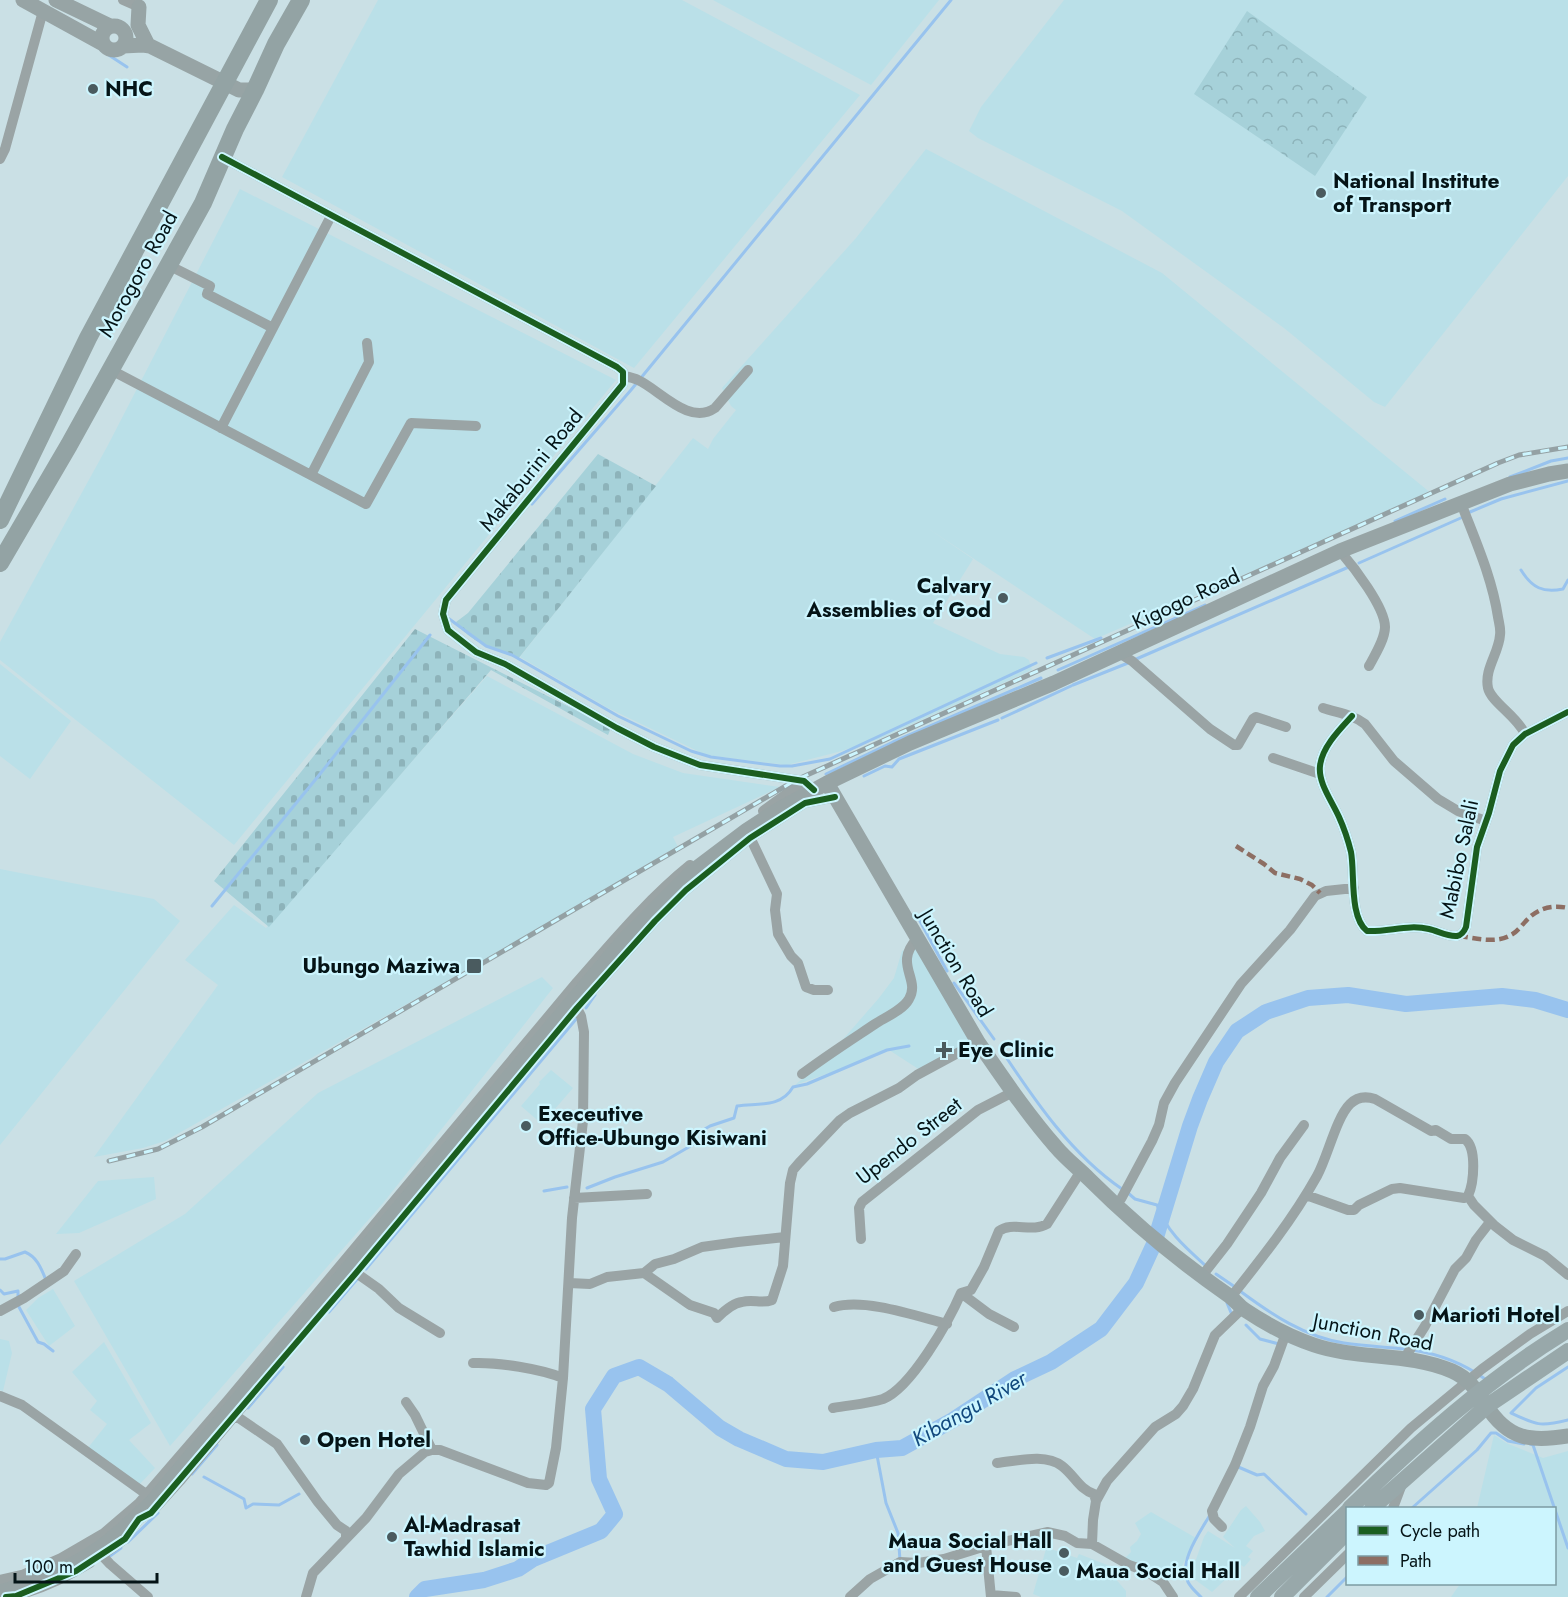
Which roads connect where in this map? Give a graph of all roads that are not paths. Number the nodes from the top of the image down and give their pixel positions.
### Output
1 (23, 0) edge
2 (123, 0) edge
3 (269, 0) edge
4 (301, 0) edge
5 (61, 1) edge
6 (141, 3) edge
7 (43, 11) junction
8 (116, 27) junction
9 (103, 44) junction
10 (148, 45) junction
11 (123, 46) junction
12 (225, 83) junction
13 (255, 90) junction
14 (222, 157) junction
15 (0, 159) edge
16 (331, 216) junction
17 (168, 265) junction
18 (273, 328) junction
19 (367, 343) dead end
20 (111, 370) junction
21 (748, 370) dead end
22 (624, 376) junction
23 (476, 426) dead end
24 (221, 428) junction
25 (1568, 471) edge
26 (311, 475) junction
27 (1461, 503) junction
28 (0, 520) edge
29 (1340, 551) junction
30 (0, 563) edge
31 (1119, 653) junction
32 (1369, 666) dead end
33 (1323, 708) dead end
34 (1568, 712) edge
35 (1352, 716) junction
36 (1286, 727) dead end
37 (1525, 734) junction
38 (1273, 758) dead end
39 (1320, 774) junction
40 (815, 785) junction
41 (835, 797) junction
42 (1486, 821) junction
43 (749, 834) junction
44 (1354, 888) junction
45 (917, 939) junction
46 (828, 990) dead end
47 (573, 1006) junction
48 (978, 1041) junction
49 (802, 1074) dead end
50 (1013, 1092) junction
51 (1304, 1125) dead end
52 (1085, 1175) junction
53 (647, 1194) dead end
54 (1306, 1195) junction
55 (1468, 1196) junction
56 (574, 1198) junction
57 (1121, 1199) junction
58 (1133, 1213) junction
59 (1490, 1222) junction
60 (785, 1238) junction
61 (861, 1239) dead end
62 (1169, 1244) junction
63 (76, 1254) dead end
64 (353, 1271) junction
65 (1205, 1272) junction
66 (644, 1273) junction
67 (1568, 1275) edge
68 (568, 1283) junction
69 (1213, 1286) junction
70 (961, 1293) junction
71 (1231, 1297) junction
72 (834, 1307) dead end
73 (1242, 1308) junction
74 (0, 1311) edge
75 (1568, 1311) edge
76 (947, 1324) junction
77 (1014, 1327) dead end
78 (1568, 1330) edge
79 (440, 1333) dead end
80 (1286, 1333) junction
81 (1568, 1351) edge
82 (1404, 1359) junction
83 (473, 1363) dead end
84 (563, 1378) junction
85 (1478, 1393) junction
86 (0, 1396) edge
87 (406, 1402) dead end
88 (832, 1408) dead end
89 (236, 1416) junction
90 (1568, 1436) edge
91 (432, 1450) junction
92 (997, 1462) dead end
93 (1403, 1481) junction
94 (146, 1494) junction
95 (1096, 1501) junction
96 (1352, 1507) edge
97 (1374, 1507) edge
98 (1395, 1507) edge
99 (1346, 1513) edge
100 (1222, 1527) dead end
101 (1346, 1532) edge
102 (346, 1538) junction
103 (1092, 1544) junction
104 (986, 1546) junction
105 (100, 1552) junction
106 (1346, 1555) edge
107 (0, 1580) edge
108 (0, 1592) edge
109 (991, 1596) edge
110 (13, 1597) edge
111 (148, 1597) edge
112 (306, 1597) edge
113 (849, 1597) edge
114 (1016, 1597) edge
115 (1173, 1597) edge
116 (1239, 1597) edge
117 (1258, 1597) edge
118 (1282, 1597) edge
119 (1304, 1597) edge

1 - 7 main road
2 - 6 street
3 - 12 highway, Morogoro Road
4 - 13 highway, Morogoro Road
5 - 8 main road
6 - 8 main road
6 - 10 main road
7 - 9 main road
7 - 15 street
8 - 9 main road
8 - 11 main road
9 - 11 main road
10 - 11 main road
10 - 12 main road
12 - 13 main road
12 - 28 highway, Morogoro Road
13 - 14 highway, Morogoro Road
14 - 16 street
14 - 17 highway, Morogoro Road
16 - 18 street
16 - 22 street
17 - 18 street
17 - 20 highway, Morogoro Road
18 - 24 street
19 - 26 street
20 - 24 street
20 - 30 highway, Morogoro Road
21 - 22 street
22 - 40 street, Makaburini Road
23 - 26 street
24 - 26 street
25 - 27 main road, Kigogo Road
27 - 29 main road, Kigogo Road
27 - 37 street
29 - 31 main road, Kigogo Road
29 - 32 street
31 - 36 street
31 - 40 main road, Kigogo Road
33 - 35 street
34 - 37 street, Mabibo Salali
35 - 39 street
35 - 42 street
37 - 42 street, Mabibo Salali
38 - 39 street
39 - 44 street, Mabibo Salali
40 - 41 main road, Junction Road
40 - 43 main road, Kigogo Road
40 - 94 street
41 - 43 street
41 - 45 main road, Junction Road
42 - 44 street, Mabibo Salali
43 - 46 street
43 - 47 main road, Kigogo Road
44 - 57 street
45 - 48 main road, Junction Road
45 - 49 street
47 - 56 street
47 - 64 main road, Kigogo Road
48 - 50 main road, Junction Road
48 - 60 street
50 - 52 main road, Junction Road
50 - 61 street, Upendo Street
51 - 65 street
52 - 57 main road, Junction Road
52 - 58 main road, Junction Road
52 - 70 street
53 - 56 street
54 - 55 street
54 - 55 street
54 - 71 street
55 - 59 street
56 - 68 street
57 - 58 main road, Junction Road
58 - 62 main road
59 - 67 street
59 - 82 street
60 - 66 street
60 - 66 street
62 - 65 main road, Junction Road
62 - 69 main road, Junction Road
63 - 74 street
64 - 79 street
64 - 89 street
64 - 105 main road, Kigogo Road
65 - 69 main road, Junction Road
66 - 68 street
68 - 84 street
69 - 71 main road, Junction Road
70 - 76 street
70 - 77 street
71 - 73 main road, Junction Road
72 - 76 street
73 - 80 main road, Junction Road
73 - 95 street
75 - 85 street
76 - 88 street
78 - 85 main road
80 - 82 main road, Junction Road
80 - 100 street
81 - 85 main road
82 - 85 main road, Junction Road
83 - 84 street
84 - 91 street
85 - 90 main road
85 - 93 main road
85 - 96 main road
85 - 116 street
86 - 94 street
87 - 91 street
89 - 102 street
89 - 105 street
91 - 102 street
92 - 95 street
93 - 97 main road
93 - 98 street
94 - 107 street
95 - 103 street
99 - 117 main road
101 - 118 main road
102 - 112 street
103 - 104 street
103 - 115 street
104 - 109 street
104 - 113 street
105 - 108 main road, Kigogo Road
105 - 110 street
105 - 111 street
106 - 119 street
109 - 114 street

